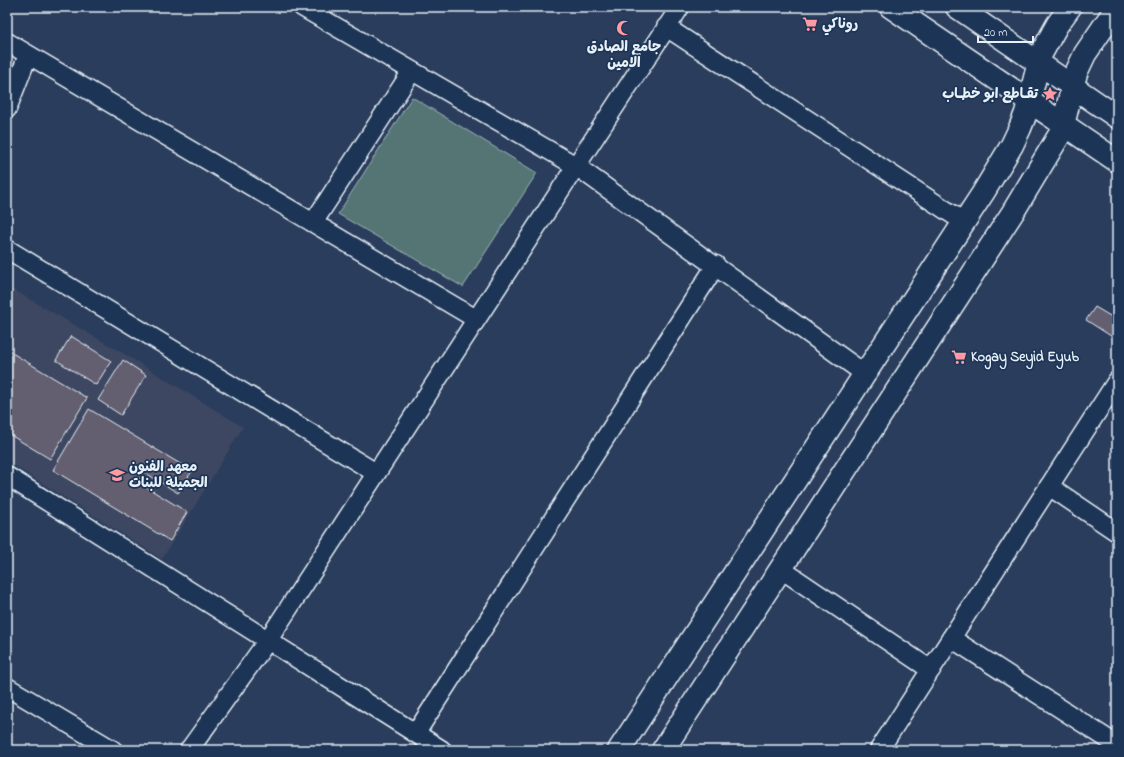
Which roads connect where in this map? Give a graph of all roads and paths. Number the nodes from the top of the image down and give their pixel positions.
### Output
1 (302, 7) edge
2 (891, 7) edge
3 (957, 7) edge
4 (1070, 7) edge
5 (1117, 7) edge
6 (676, 8) edge
7 (666, 27) junction
8 (7, 42) edge
9 (28, 55) junction
10 (1038, 62) junction
11 (412, 71) junction
12 (1074, 87) junction
13 (1029, 102) junction
14 (7, 110) edge
15 (1117, 117) edge
16 (1063, 125) junction
17 (1117, 161) edge
18 (576, 166) junction
19 (983, 193) junction
20 (1013, 212) junction
21 (964, 222) junction
22 (313, 224) junction
23 (7, 249) edge
24 (716, 266) junction
25 (476, 319) junction
26 (865, 374) junction
27 (1117, 380) edge
28 (376, 473) junction
29 (7, 476) edge
30 (1048, 486) junction
31 (1117, 532) edge
32 (781, 569) junction
33 (951, 638) junction
34 (268, 640) junction
35 (931, 670) junction
36 (7, 687) edge
37 (416, 733) junction
38 (1117, 745) edge
39 (113, 750) edge
40 (189, 750) edge
41 (442, 750) edge
42 (619, 750) edge
43 (663, 750) edge
44 (879, 750) edge

1 - 11 street
2 - 13 main road
3 - 10 main road
4 - 10 main road
5 - 12 main road
6 - 7 street
7 - 18 street
7 - 21 street
8 - 9 street
9 - 14 street
9 - 22 street
10 - 12 main road
10 - 13 main road
11 - 18 street
11 - 22 street
12 - 15 main road
12 - 16 main road
13 - 16 main road
13 - 19 main road
16 - 17 main road
16 - 20 main road
18 - 24 street
18 - 25 street
19 - 20 main road
19 - 21 main road
20 - 32 main road
21 - 26 main road
22 - 25 street
23 - 28 street
24 - 26 street
24 - 37 street
25 - 28 street
26 - 42 main road
27 - 30 street
28 - 34 street
29 - 34 street
30 - 31 street
30 - 33 street
32 - 35 street
32 - 43 main road
33 - 35 street
33 - 38 street
34 - 37 street
34 - 40 street
35 - 44 street
36 - 39 street
37 - 41 street

